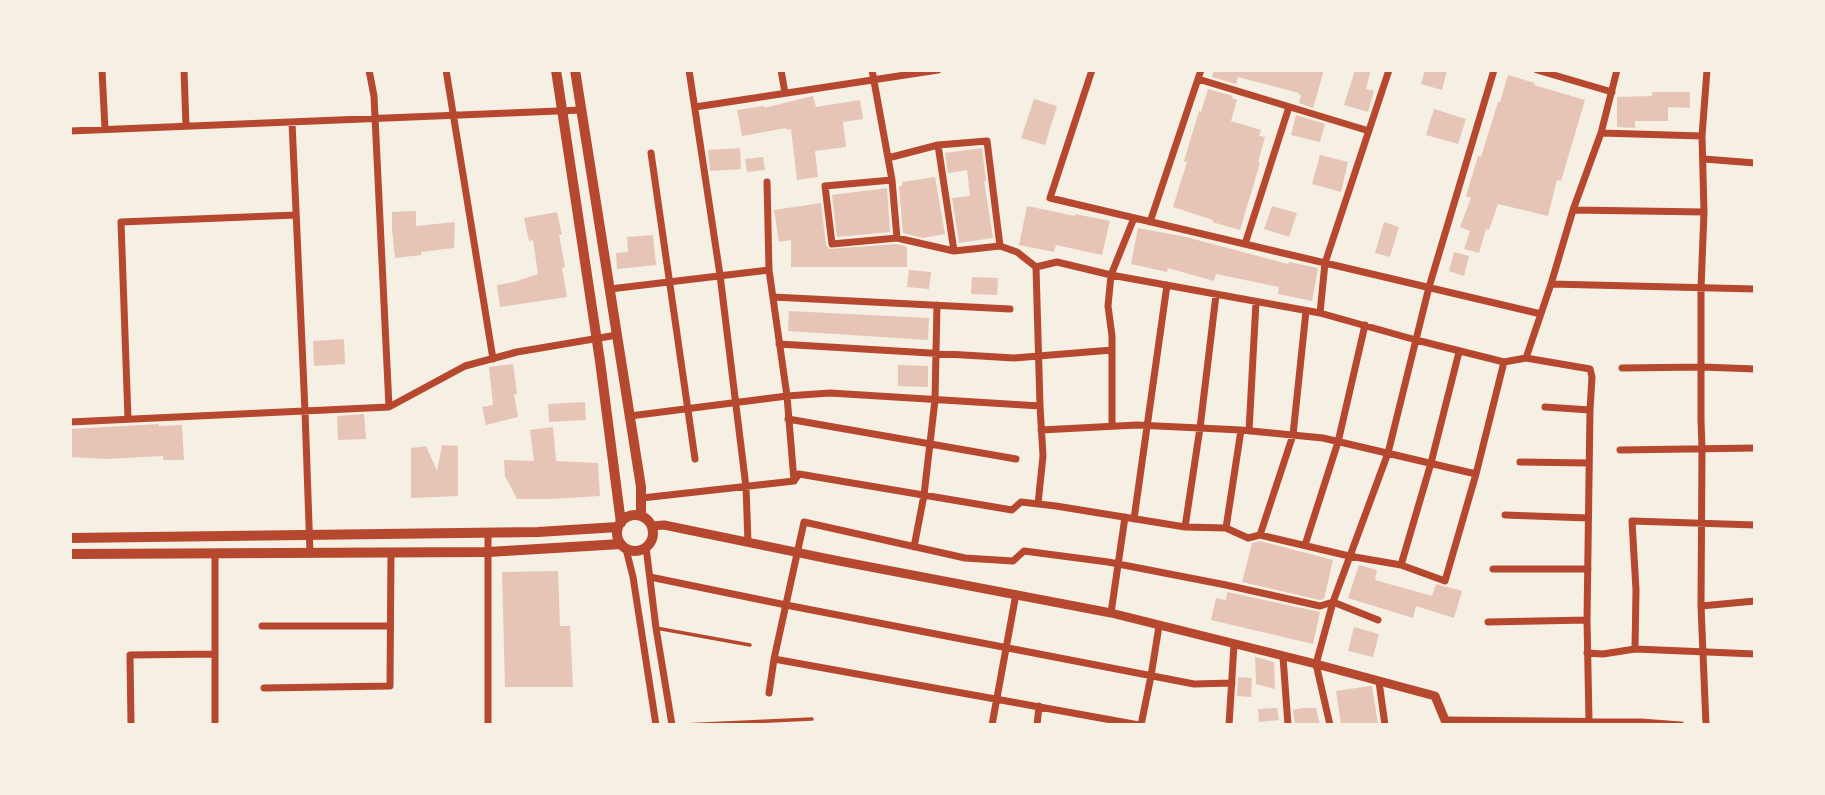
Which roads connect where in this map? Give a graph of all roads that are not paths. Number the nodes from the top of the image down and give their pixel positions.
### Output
1 (102, 70) edge
2 (184, 70) edge
3 (369, 70) edge
4 (446, 70) edge
5 (556, 70) edge
6 (575, 70) edge
7 (689, 70) edge
8 (781, 70) edge
9 (872, 70) edge
10 (938, 70) edge
11 (1092, 70) edge
12 (1201, 70) edge
13 (1390, 70) edge
14 (1494, 70) edge
15 (1537, 70) edge
16 (1617, 70) edge
17 (1707, 70) edge
18 (1198, 79) junction
19 (874, 80) junction
20 (1612, 92) junction
21 (785, 93) junction
22 (695, 107) junction
23 (1289, 107) junction
24 (582, 110) junction
25 (562, 111) junction
26 (454, 115) junction
27 (374, 119) junction
28 (292, 122) junction
29 (186, 126) junction
30 (105, 129) junction
31 (70, 131) edge
32 (1369, 131) junction
33 (1601, 133) junction
34 (1702, 136) junction
35 (938, 145) junction
36 (651, 153) dead end
37 (888, 158) junction
38 (1703, 159) junction
39 (1755, 163) edge
40 (892, 180) junction
41 (767, 183) dead end
42 (1573, 210) junction
43 (1704, 212) junction
44 (296, 215) junction
45 (1134, 218) junction
46 (1150, 222) junction
47 (897, 239) junction
48 (1245, 244) junction
49 (1000, 246) junction
50 (954, 251) junction
51 (1325, 263) junction
52 (1036, 267) junction
53 (769, 270) junction
54 (720, 275) junction
55 (1111, 275) junction
56 (670, 281) junction
57 (1551, 284) junction
58 (1167, 285) junction
59 (1429, 287) junction
60 (1701, 288) junction
61 (610, 289) junction
62 (1755, 289) edge
63 (1216, 295) junction
64 (773, 298) junction
65 (1256, 302) junction
66 (937, 305) junction
67 (1010, 309) dead end
68 (1306, 311) junction
69 (1320, 313) junction
70 (1541, 314) junction
71 (1365, 325) junction
72 (617, 335) junction
73 (596, 339) junction
74 (1416, 341) junction
75 (779, 344) junction
76 (1112, 350) junction
77 (1459, 352) junction
78 (936, 353) junction
79 (1038, 356) junction
80 (493, 359) junction
81 (1526, 359) junction
82 (1504, 362) junction
83 (1702, 367) junction
84 (1622, 368) dead end
85 (1755, 369) edge
86 (787, 396) junction
87 (935, 400) junction
88 (736, 402) junction
89 (1040, 406) junction
90 (389, 407) junction
91 (1545, 407) dead end
92 (687, 408) junction
93 (1590, 410) junction
94 (305, 411) junction
95 (630, 416) junction
96 (128, 419) junction
97 (788, 419) junction
98 (70, 422) edge
99 (1147, 425) junction
100 (1112, 426) junction
101 (1200, 428) junction
102 (1041, 429) junction
103 (1245, 430) junction
104 (1293, 435) junction
105 (1338, 442) junction
106 (929, 444) junction
107 (1702, 448) junction
108 (1755, 448) edge
109 (1620, 450) dead end
110 (1388, 453) junction
111 (695, 459) dead end
112 (1016, 459) dead end
113 (1520, 462) dead end
114 (1431, 463) junction
115 (1589, 463) junction
116 (1476, 474) junction
117 (794, 481) junction
118 (746, 487) junction
119 (924, 495) junction
120 (642, 498) junction
121 (1038, 503) junction
122 (1505, 515) dead end
123 (641, 516) junction
124 (1125, 517) junction
125 (1588, 518) junction
126 (1134, 519) junction
127 (1701, 523) junction
128 (620, 525) junction
129 (1755, 525) edge
130 (652, 526) junction
131 (1185, 527) junction
132 (1226, 528) junction
133 (488, 533) junction
134 (1260, 534) junction
135 (309, 535) junction
136 (70, 538) edge
137 (748, 542) junction
138 (1305, 545) junction
139 (624, 546) junction
140 (646, 547) junction
141 (914, 547) junction
142 (391, 552) junction
143 (488, 552) junction
144 (798, 552) junction
145 (215, 553) junction
146 (310, 553) junction
147 (70, 554) edge
148 (1349, 556) junction
149 (1118, 564) junction
150 (1401, 565) junction
151 (1493, 569) dead end
152 (1588, 569) junction
153 (650, 577) junction
154 (1016, 594) junction
155 (1755, 601) edge
156 (1333, 602) junction
157 (786, 606) junction
158 (1701, 606) junction
159 (1111, 613) junction
160 (1378, 620) dead end
161 (1587, 620) junction
162 (1488, 622) dead end
163 (262, 626) dead end
164 (390, 626) junction
165 (1159, 626) junction
166 (656, 628) junction
167 (750, 645) dead end
168 (1234, 645) junction
169 (1006, 648) junction
170 (1635, 649) junction
171 (1702, 651) junction
172 (1587, 653) junction
173 (215, 654) junction
174 (1755, 654) edge
175 (1283, 657) junction
176 (774, 659) junction
177 (1316, 664) junction
178 (1151, 676) junction
179 (1379, 682) junction
180 (1231, 683) junction
181 (264, 688) dead end
182 (769, 693) dead end
183 (667, 696) junction
184 (997, 698) junction
185 (652, 699) junction
186 (1039, 706) junction
187 (812, 719) dead end
188 (1589, 721) junction
189 (1446, 722) edge
190 (131, 725) edge
191 (215, 725) edge
192 (488, 725) edge
193 (656, 725) edge
194 (672, 725) edge
195 (683, 725) edge
196 (992, 725) edge
197 (1037, 725) edge
198 (1140, 725) edge
199 (1228, 725) edge
200 (1288, 725) edge
201 (1330, 725) edge
202 (1385, 725) edge
203 (1681, 725) edge
204 (1706, 725) edge

1 - 30 street
2 - 29 street
3 - 27 street
4 - 26 street
5 - 25 main road
6 - 24 main road
7 - 22 street
8 - 21 street
9 - 19 street
10 - 19 street
11 - 45 street
12 - 18 street
13 - 32 street
14 - 59 street
15 - 20 street
16 - 20 street
17 - 34 street
18 - 23 street
18 - 46 street
19 - 21 street
19 - 37 street
20 - 33 street
21 - 22 street
22 - 54 street
23 - 32 street
23 - 48 street
24 - 25 street
24 - 61 main road
25 - 26 street
25 - 73 main road
26 - 27 street
26 - 80 street
27 - 28 street
27 - 90 street
28 - 29 street
28 - 44 street
29 - 30 street
30 - 31 street
32 - 51 street
33 - 34 street
33 - 42 street
34 - 38 street
35 - 37 street
35 - 49 street
35 - 50 street
36 - 56 street
37 - 40 street
38 - 39 street
38 - 43 street
40 - 47 street
40 - 47 street
41 - 53 street
42 - 43 street
42 - 57 street
43 - 60 street
44 - 94 street
44 - 96 street
45 - 46 street
45 - 55 street
46 - 48 street
47 - 50 street
48 - 51 street
49 - 50 street
49 - 52 street
51 - 59 street
51 - 69 street
52 - 55 street
52 - 79 street
53 - 54 street
53 - 64 street
54 - 56 street
54 - 88 street
55 - 58 street
55 - 76 street
56 - 61 street
56 - 92 street
57 - 60 street
57 - 70 street
58 - 63 street
58 - 99 street
59 - 70 street
59 - 74 street
60 - 62 street
60 - 83 street
61 - 72 main road
63 - 65 street
63 - 101 street
64 - 66 street
64 - 75 street
65 - 68 street
65 - 103 street
66 - 67 street
66 - 78 street
68 - 69 street
68 - 104 street
69 - 71 street
70 - 81 street
71 - 74 street
71 - 105 street
72 - 73 street
72 - 95 main road
73 - 80 street
73 - 128 main road
74 - 77 street
74 - 110 street
75 - 78 street
75 - 86 street
76 - 79 street
76 - 100 street
77 - 82 street
77 - 114 street
78 - 79 street
78 - 87 street
79 - 89 street
80 - 90 street
81 - 82 street
81 - 93 street
82 - 116 street
83 - 84 street
83 - 85 street
83 - 107 street
86 - 87 street
86 - 88 street
86 - 97 street
87 - 89 street
87 - 106 street
88 - 92 street
88 - 118 street
89 - 102 street
90 - 94 street
91 - 93 street
92 - 95 street
92 - 111 street
93 - 115 street
94 - 96 street
94 - 135 street
95 - 120 main road
96 - 98 street
97 - 106 street
97 - 117 street
99 - 100 street
99 - 101 street
99 - 126 street
100 - 102 street
101 - 103 street
101 - 131 street
102 - 121 street
103 - 104 street
103 - 132 street
104 - 105 street
104 - 134 street
105 - 110 street
105 - 138 street
106 - 112 street
106 - 119 street
107 - 108 street
107 - 109 street
107 - 127 street
110 - 114 street
110 - 148 street
113 - 115 street
114 - 116 street
114 - 150 street
115 - 125 street
116 - 150 street
117 - 118 street
117 - 119 street
118 - 120 street
118 - 137 street
119 - 121 street
119 - 141 street
120 - 123 main road
121 - 124 street
122 - 125 street
123 - 128 main road
123 - 130 main road
124 - 126 street
124 - 149 street
125 - 152 street
126 - 131 street
127 - 129 street
127 - 158 street
127 - 170 street
128 - 133 main road
128 - 139 main road
130 - 137 street
130 - 140 main road
131 - 132 street
132 - 134 street
133 - 135 main road
133 - 143 street
134 - 138 street
135 - 136 main road
135 - 146 street
137 - 144 street
138 - 148 street
139 - 140 main road
139 - 143 main road
139 - 185 street
140 - 153 street
141 - 144 street
141 - 149 street
142 - 143 main road
142 - 146 main road
142 - 164 street
143 - 192 street
144 - 154 street
144 - 157 street
145 - 146 main road
145 - 147 main road
145 - 173 street
148 - 150 street
148 - 156 street
149 - 156 street
149 - 159 street
151 - 152 street
152 - 161 street
153 - 157 street
153 - 166 street
154 - 159 street
154 - 169 street
155 - 158 street
156 - 160 street
156 - 177 street
157 - 169 street
157 - 176 street
158 - 171 street
159 - 165 street
161 - 162 street
161 - 172 street
163 - 164 street
164 - 181 street
165 - 168 street
165 - 178 street
166 - 167 lane
166 - 183 street
168 - 175 street
168 - 180 street
169 - 178 street
169 - 184 street
170 - 171 street
170 - 172 street
171 - 174 street
171 - 204 street
172 - 188 street
173 - 190 street
173 - 191 street
175 - 177 street
175 - 200 street
176 - 182 street
176 - 184 street
177 - 179 street
177 - 201 street
178 - 180 street
178 - 198 street
179 - 189 street
179 - 202 street
180 - 199 street
183 - 185 street
183 - 194 street
184 - 186 street
184 - 196 street
185 - 193 street
186 - 197 street
186 - 198 street
187 - 195 lane
188 - 189 street
188 - 203 street

